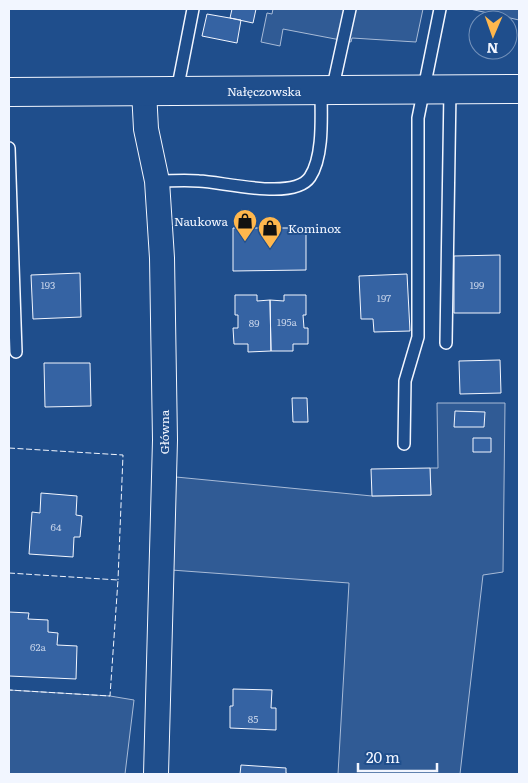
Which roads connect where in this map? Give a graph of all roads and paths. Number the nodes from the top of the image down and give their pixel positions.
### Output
1 (193, 9) edge
2 (350, 9) edge
3 (440, 9) edge
4 (519, 89) edge
5 (423, 90) junction
6 (450, 90) junction
7 (178, 91) junction
8 (327, 91) junction
9 (9, 92) edge
10 (144, 92) junction
11 (9, 148) edge
12 (157, 181) junction
13 (446, 343) dead end
14 (16, 352) dead end
15 (404, 444) dead end
16 (156, 774) edge

1 - 7 lane
2 - 8 lane
3 - 5 lane
4 - 6 main road, Nałęczowska
5 - 6 main road, Nałęczowska
5 - 8 main road, Nałęczowska
5 - 15 lane
6 - 13 lane
7 - 8 main road, Nałęczowska
7 - 10 main road, Nałęczowska
8 - 12 lane
9 - 10 main road, Nałęczowska
10 - 12 street, Główna
11 - 14 lane
12 - 16 street, Główna

